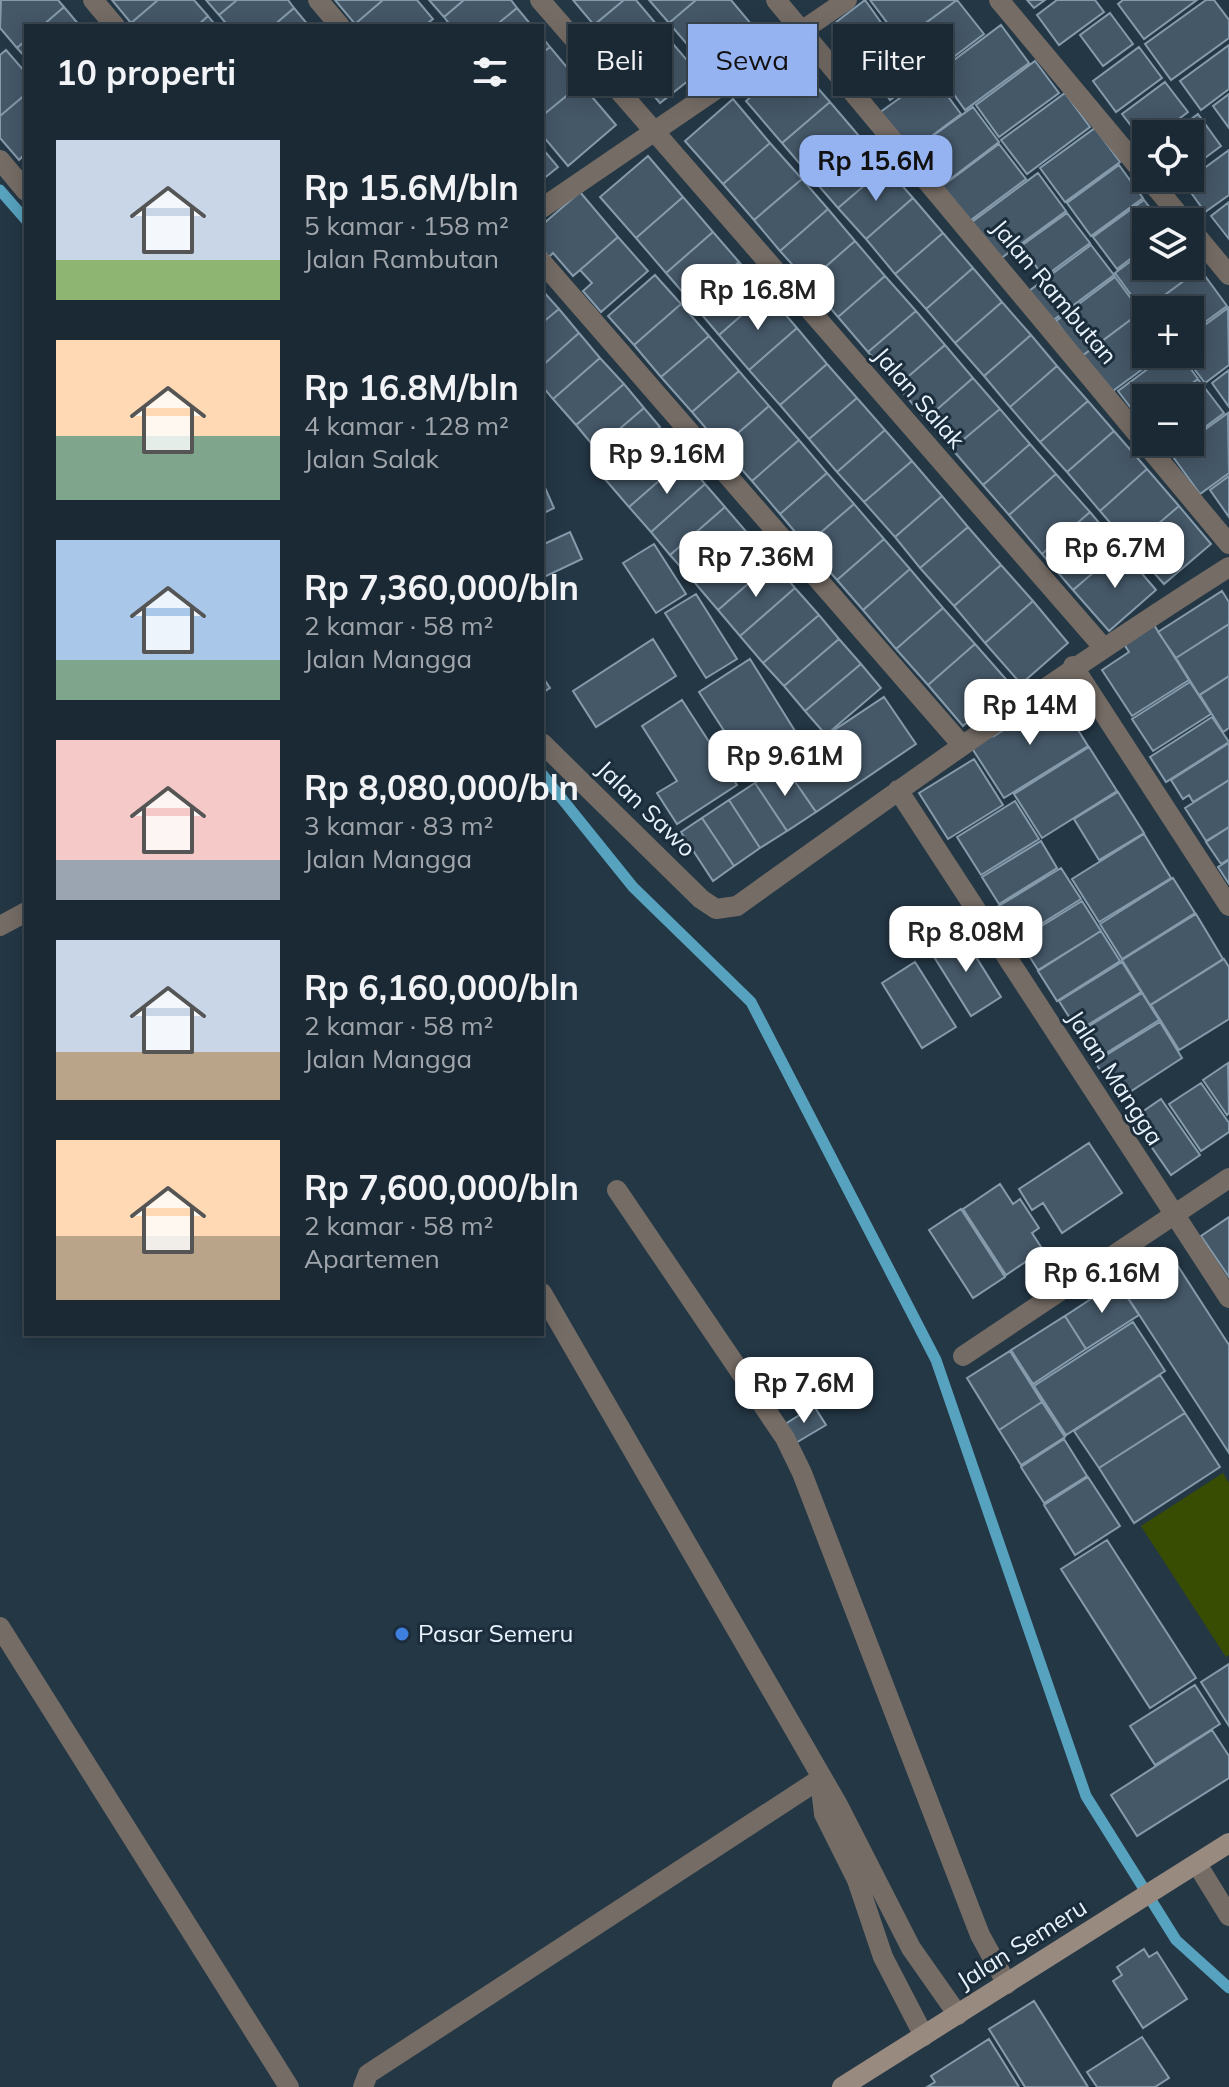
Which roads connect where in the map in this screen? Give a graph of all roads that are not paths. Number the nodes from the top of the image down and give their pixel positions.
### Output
1 (93, 0) edge
2 (318, 0) edge
3 (540, 0) edge
4 (776, 0) edge
5 (847, 0) edge
6 (999, 0) edge
7 (113, 24) edge
8 (338, 24) edge
9 (797, 24) edge
10 (815, 24) edge
11 (817, 48) edge
12 (709, 96) edge
13 (653, 134) junction
14 (1132, 159) edge
15 (0, 160) edge
16 (24, 189) edge
17 (1160, 192) edge
18 (544, 207) edge
19 (1173, 208) edge
20 (1204, 245) edge
21 (544, 264) edge
22 (1229, 275) edge
23 (1229, 544) edge
24 (1229, 567) edge
25 (1103, 647) junction
26 (1073, 666) junction
27 (961, 744) junction
28 (544, 745) edge
29 (898, 790) junction
30 (1229, 906) edge
31 (24, 913) edge
32 (0, 926) edge
33 (1229, 1178) edge
34 (617, 1190) dead end
35 (1173, 1215) junction
36 (544, 1296) edge
37 (1229, 1298) edge
38 (963, 1356) dead end
39 (0, 1627) edge
40 (820, 1779) junction
41 (1229, 1843) edge
42 (1190, 1868) junction
43 (1229, 1916) edge
44 (1007, 1984) junction
45 (958, 2015) junction
46 (924, 2036) junction
47 (289, 2087) edge
48 (363, 2087) edge
49 (842, 2087) edge

1 - 7 street
2 - 8 street
3 - 13 street, Jalan Salak
4 - 9 street, Jalan Rambutan
5 - 10 street
6 - 14 street
11 - 23 street, Jalan Rambutan
12 - 13 street
13 - 18 street
13 - 25 street, Jalan Salak
15 - 16 street
17 - 19 street
20 - 22 street
21 - 27 street
24 - 25 street
25 - 26 street
26 - 27 street
26 - 30 street
27 - 29 street
28 - 29 street, Jalan Sawo
29 - 35 street, Jalan Mangga
31 - 32 street
33 - 35 street
34 - 44 street
35 - 37 street, Jalan Mangga
35 - 38 street
36 - 40 street
39 - 47 street
40 - 45 street
40 - 46 street
40 - 48 street
41 - 42 street, Jalan Semeru
42 - 43 street
42 - 44 street, Jalan Semeru
44 - 45 street, Jalan Semeru
45 - 46 street, Jalan Semeru
46 - 49 street, Jalan Semeru

